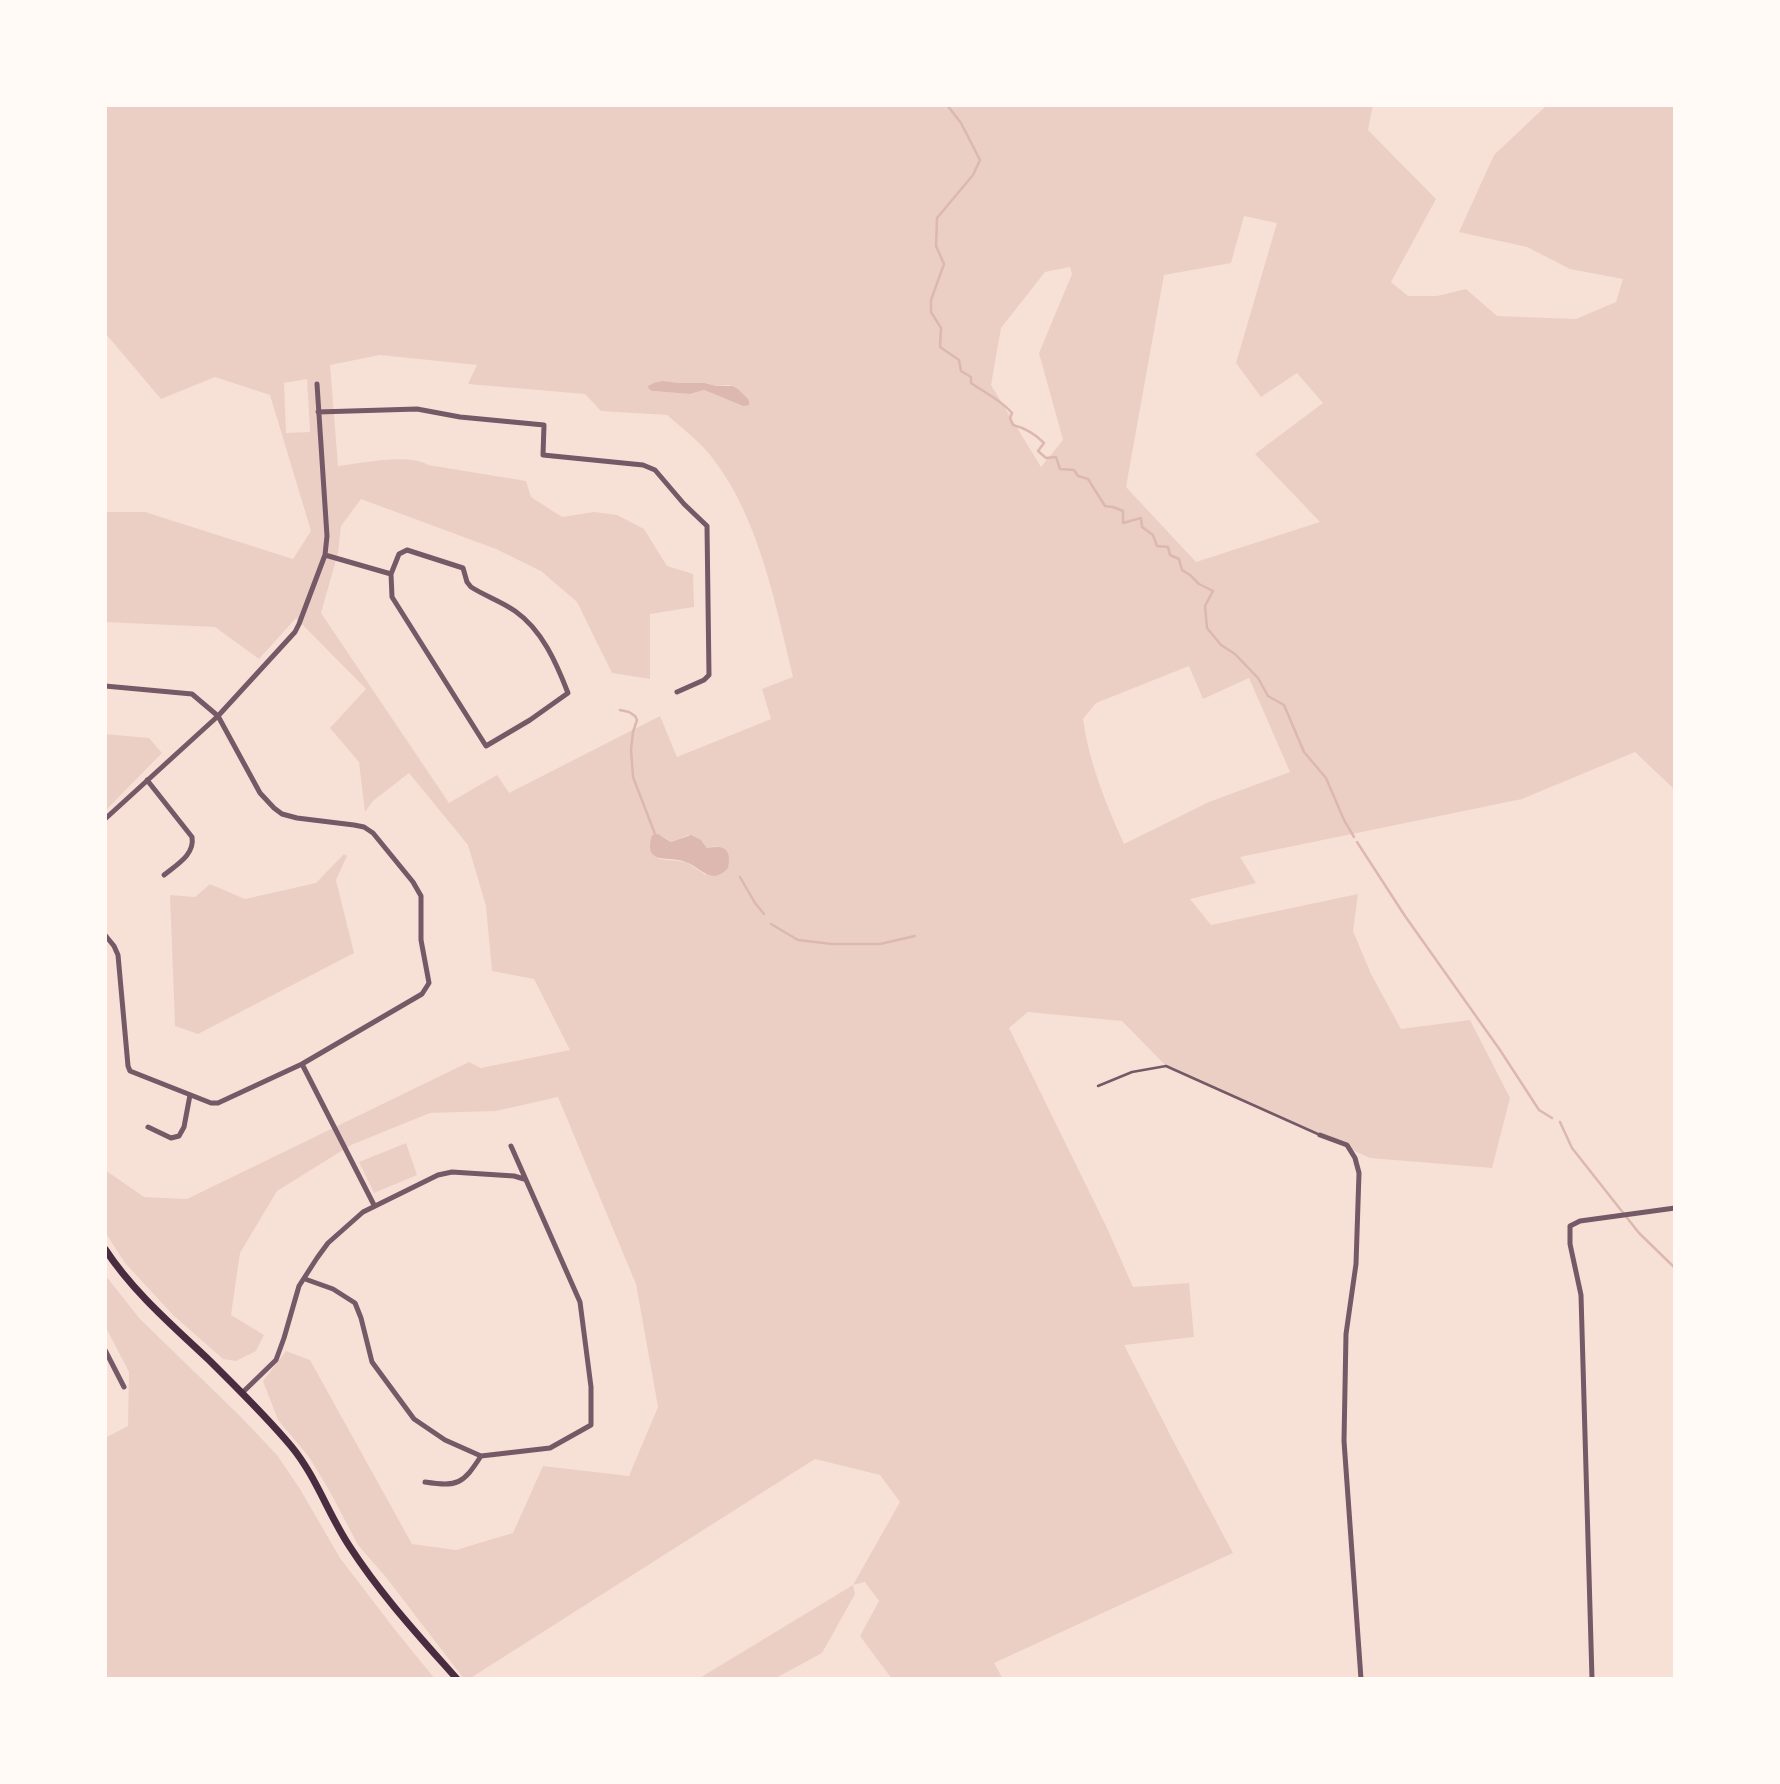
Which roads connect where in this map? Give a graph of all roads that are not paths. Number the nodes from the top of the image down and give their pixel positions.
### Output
1 (317, 384) dead end
2 (318, 412) junction
3 (325, 555) junction
4 (391, 574) junction
5 (105, 686) edge
6 (677, 692) dead end
7 (218, 716) junction
8 (148, 780) junction
9 (105, 819) edge
10 (164, 876) dead end
11 (105, 935) edge
12 (302, 1064) junction
13 (1098, 1086) dead end
14 (190, 1095) junction
15 (148, 1127) dead end
16 (1320, 1135) joint
17 (511, 1146) dead end
18 (524, 1179) junction
19 (374, 1205) junction
20 (1675, 1208) edge
21 (105, 1249) edge
22 (305, 1279) junction
23 (105, 1350) edge
24 (124, 1387) dead end
25 (242, 1393) junction
26 (481, 1456) junction
27 (425, 1482) dead end
28 (457, 1679) edge
29 (1361, 1679) edge
30 (1592, 1679) edge

1 - 2 street
2 - 3 street
2 - 6 street
3 - 4 street
3 - 7 street
4 - 4 street
5 - 7 street
7 - 8 street
7 - 12 street
8 - 9 street
8 - 10 street
11 - 14 street
12 - 14 street
12 - 19 street
13 - 16 lane
14 - 15 street
16 - 29 street
17 - 18 street
18 - 19 street
18 - 26 street
19 - 22 street
20 - 30 street
21 - 25 main road
22 - 25 street
22 - 26 street
23 - 24 street
25 - 28 main road
26 - 27 street

